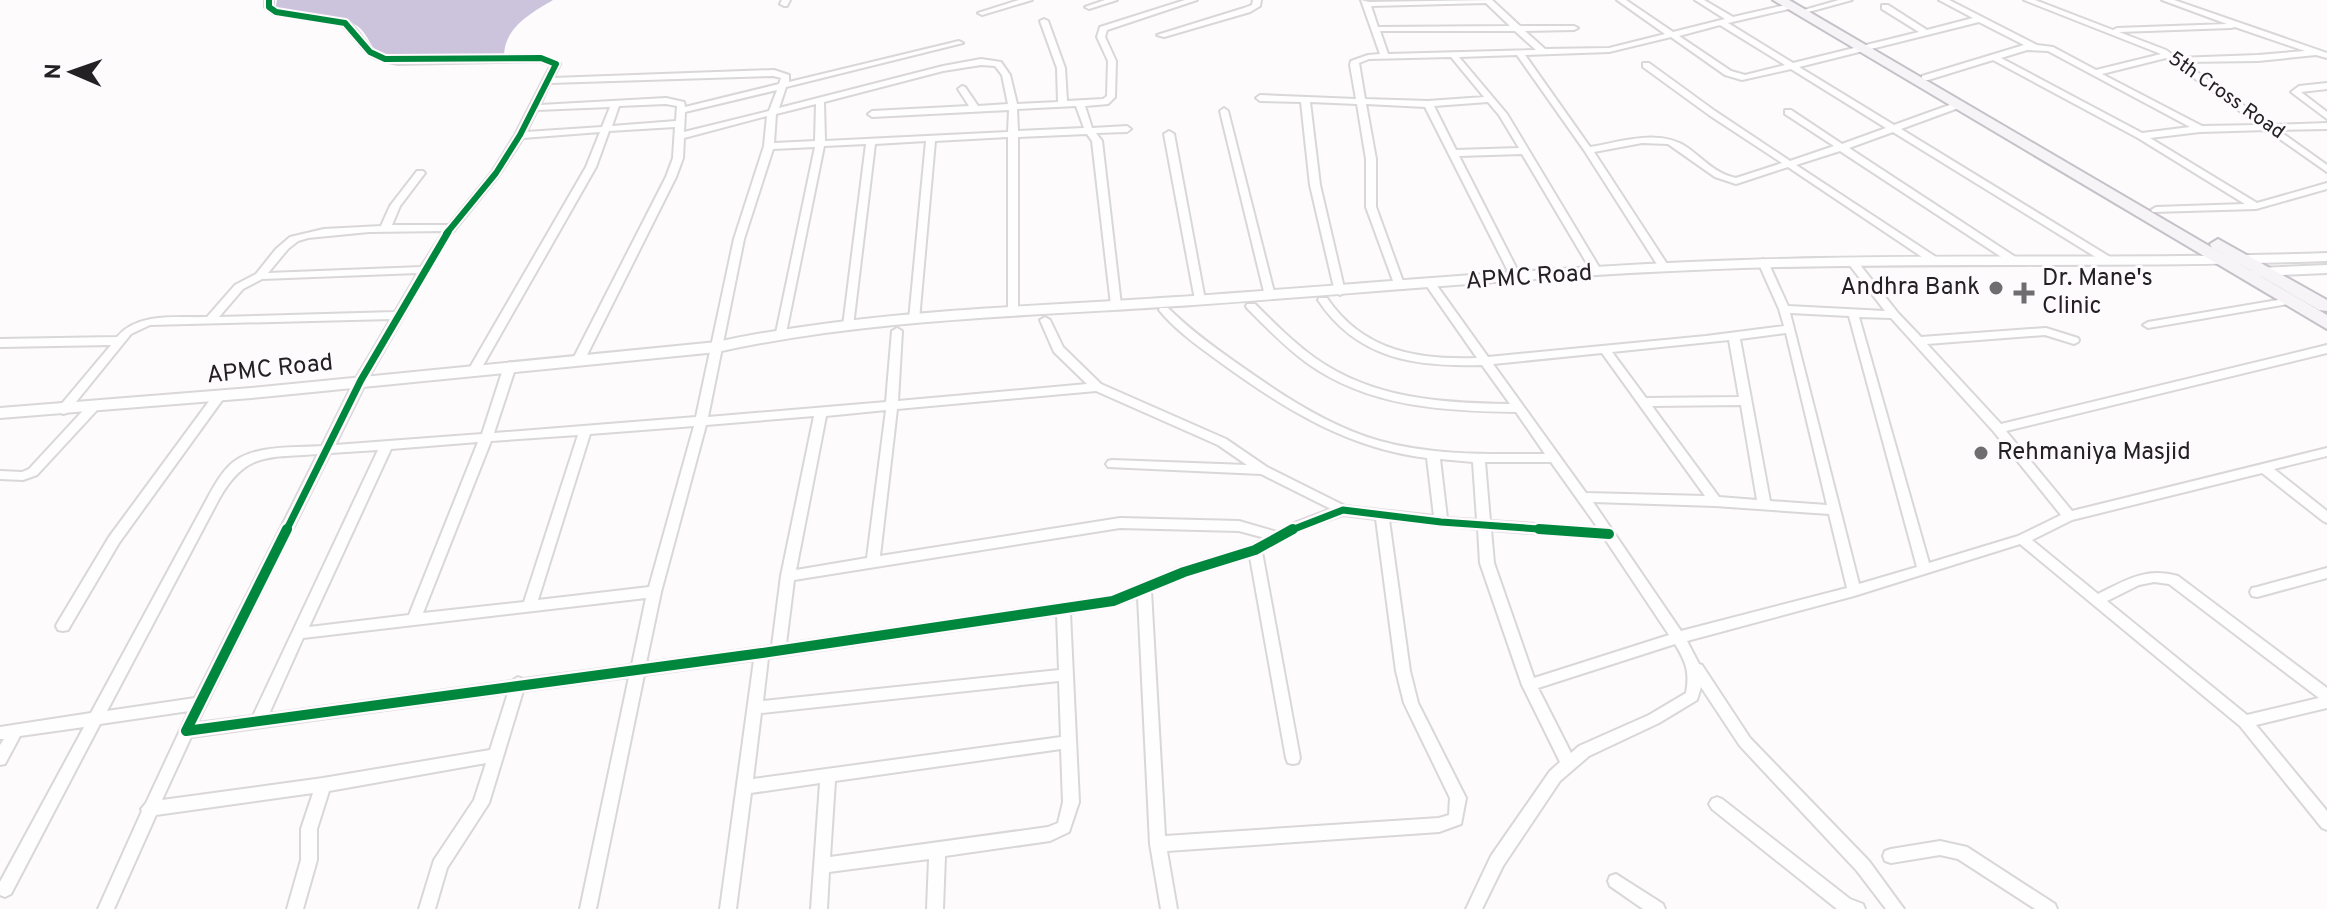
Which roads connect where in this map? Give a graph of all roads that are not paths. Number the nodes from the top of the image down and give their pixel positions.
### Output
1 (269, 0) edge
2 (1028, 0) edge
3 (1113, 0) edge
4 (1193, 0) edge
5 (1257, 0) edge
6 (1488, 0) edge
7 (1621, 0) edge
8 (1699, 0) edge
9 (1848, 0) edge
10 (1943, 0) edge
11 (2028, 0) edge
12 (2166, 0) edge
13 (1366, 2) edge
14 (1794, 6) edge
15 (1089, 7) dead end
16 (1885, 7) dead end
17 (982, 13) dead end
18 (1980, 19) junction
19 (1044, 21) dead end
20 (1728, 22) junction
21 (2239, 25) junction
22 (1518, 28) junction
23 (1574, 28) dead end
24 (1374, 29) junction
25 (2110, 31) junction
26 (1927, 33) junction
27 (1161, 35) dead end
28 (1671, 36) junction
29 (959, 43) dead end
30 (2034, 47) junction
31 (1867, 48) junction
32 (1543, 52) junction
33 (2316, 52) junction
34 (1520, 54) junction
35 (2168, 55) junction
36 (1454, 56) junction
37 (2327, 56) edge
38 (1385, 57) junction
39 (1995, 58) junction
40 (2178, 60) junction
41 (1646, 65) dead end
42 (1793, 67) junction
43 (2094, 73) junction
44 (1925, 78) junction
45 (547, 81) junction
46 (784, 85) junction
47 (2327, 86) edge
48 (962, 89) dead end
49 (1260, 98) dead end
50 (1490, 99) junction
51 (1305, 100) junction
52 (820, 101) junction
53 (1362, 102) junction
54 (616, 103) junction
55 (1080, 104) junction
56 (1428, 104) junction
57 (1063, 105) junction
58 (1958, 105) junction
59 (1013, 107) junction
60 (533, 108) junction
61 (975, 108) junction
62 (682, 110) junction
63 (1224, 111) dead end
64 (1788, 112) dead end
65 (772, 114) junction
66 (872, 114) dead end
67 (2327, 116) edge
68 (678, 124) junction
69 (2267, 125) junction
70 (2327, 126) edge
71 (1127, 129) dead end
72 (1891, 129) junction
73 (2200, 129) junction
74 (607, 130) junction
75 (1091, 132) junction
76 (1014, 134) junction
77 (1169, 134) dead end
78 (520, 135) junction
79 (679, 136) junction
80 (2141, 136) junction
81 (931, 139) junction
82 (871, 141) junction
83 (820, 144) junction
84 (769, 146) junction
85 (1842, 147) junction
86 (1588, 150) junction
87 (1523, 151) junction
88 (1455, 153) junction
89 (1789, 165) junction
90 (2327, 169) edge
91 (420, 173) dead end
92 (2327, 186) edge
93 (2256, 206) junction
94 (2156, 210) junction
95 (450, 228) junction
96 (385, 229) junction
97 (2327, 257) edge
98 (2013, 260) junction
99 (1935, 261) junction
100 (2222, 261) junction
101 (2111, 262) junction
102 (2244, 266) junction
103 (1664, 267) junction
104 (1855, 267) junction
105 (1765, 268) junction
106 (2327, 269) edge
107 (425, 270) junction
108 (1597, 272) junction
109 (2269, 272) junction
110 (260, 276) junction
111 (1517, 279) junction
112 (1400, 287) junction
113 (1434, 289) junction
114 (1340, 292) junction
115 (1270, 296) junction
116 (1200, 300) junction
117 (1323, 300) junction
118 (2290, 301) junction
119 (2320, 303) edge
120 (1116, 305) junction
121 (1251, 306) junction
122 (1784, 309) junction
123 (1164, 310) junction
124 (1013, 312) junction
125 (1853, 313) junction
126 (398, 315) junction
127 (1894, 315) junction
128 (212, 318) junction
129 (914, 320) junction
130 (1045, 320) junction
131 (2327, 323) edge
132 (2148, 325) dead end
133 (848, 326) junction
134 (1790, 329) junction
135 (897, 331) junction
136 (781, 333) junction
137 (1734, 337) junction
138 (2074, 340) dead end
139 (118, 341) junction
140 (1919, 341) junction
141 (0, 343) edge
142 (735, 345) junction
143 (717, 347) junction
144 (2327, 349) edge
145 (1605, 350) junction
146 (579, 359) junction
147 (1484, 360) junction
148 (510, 366) junction
149 (475, 369) junction
150 (361, 380) junction
151 (1097, 387) junction
152 (219, 396) junction
153 (1746, 401) junction
154 (1643, 402) junction
155 (94, 406) junction
156 (892, 406) junction
157 (1518, 408) junction
158 (63, 410) junction
159 (821, 412) junction
160 (0, 413) edge
161 (701, 421) junction
162 (1998, 429) junction
163 (585, 430) junction
164 (486, 438) junction
165 (387, 444) junction
166 (325, 451) junction
167 (2327, 452) edge
168 (1433, 455) junction
169 (1479, 458) junction
170 (1555, 458) junction
171 (1112, 464) dead end
172 (2263, 467) junction
173 (1263, 470) junction
174 (0, 475) edge
175 (1582, 497) junction
176 (1715, 501) junction
177 (1764, 503) junction
178 (1343, 510) junction
179 (1834, 510) junction
180 (1382, 516) junction
181 (2069, 516) junction
182 (2327, 518) edge
183 (1441, 522) junction
184 (1482, 523) junction
185 (1609, 534) junction
186 (1277, 537) junction
187 (2022, 539) junction
188 (1255, 550) junction
189 (873, 563) junction
190 (1924, 569) junction
191 (2327, 573) edge
192 (788, 576) junction
193 (1144, 590) junction
194 (1854, 591) junction
195 (654, 592) junction
196 (2257, 592) dead end
197 (2098, 600) junction
198 (529, 606) junction
199 (1063, 608) junction
200 (414, 620) junction
201 (63, 626) dead end
202 (300, 633) junction
203 (1676, 638) junction
204 (778, 649) junction
205 (762, 653) junction
206 (1693, 664) junction
207 (638, 667) junction
208 (1065, 675) junction
209 (518, 683) junction
210 (1529, 685) junction
211 (2327, 696) edge
212 (2327, 702) edge
213 (197, 704) junction
214 (755, 708) junction
215 (95, 717) junction
216 (258, 721) junction
217 (2245, 722) junction
218 (16, 730) junction
219 (186, 731) junction
220 (0, 733) edge
221 (1068, 742) junction
222 (496, 755) junction
223 (1293, 758) dead end
224 (0, 759) edge
225 (1569, 765) junction
226 (828, 775) junction
227 (323, 785) junction
228 (744, 787) junction
229 (1717, 804) dead end
230 (149, 809) junction
231 (2327, 823) edge
232 (1158, 844) junction
233 (937, 850) junction
234 (1891, 856) dead end
235 (823, 865) junction
236 (1616, 881) dead end
237 (5, 889) dead end
238 (106, 909) edge
239 (295, 909) edge
240 (427, 909) edge
241 (588, 909) edge
242 (728, 909) edge
243 (819, 909) edge
244 (935, 909) edge
245 (1169, 909) edge
246 (1474, 909) edge
247 (1657, 909) edge
248 (1857, 909) edge
249 (1896, 909) edge
250 (2049, 909) edge

1 - 45 street
2 - 17 street
3 - 15 street
4 - 55 street
5 - 27 street
6 - 13 street
6 - 22 street
7 - 28 street
8 - 20 street
9 - 14 street
10 - 18 street
11 - 25 street, 5th Cross Road
12 - 21 street
13 - 24 street
14 - 20 street
14 - 31 main road
16 - 26 street
18 - 26 street
18 - 30 street
19 - 57 street
20 - 28 street
20 - 42 street
21 - 25 street
21 - 33 street
22 - 23 street
22 - 24 street
22 - 32 street
24 - 38 street
25 - 35 street, 5th Cross Road
26 - 31 street
28 - 32 street
28 - 42 street
29 - 46 street
30 - 39 street
30 - 43 street
31 - 42 street
31 - 44 main road
31 - 58 main road
32 - 34 street
33 - 37 street
33 - 40 street
34 - 36 street
34 - 86 street
35 - 40 street, 5th Cross Road
35 - 43 street
36 - 38 street
36 - 50 street
38 - 53 street
39 - 44 street
39 - 80 street
40 - 69 street, 5th Cross Road
41 - 89 street
42 - 72 street
43 - 73 street
44 - 94 main road
45 - 46 street
45 - 60 street
46 - 62 street
46 - 65 street
47 - 67 street
48 - 61 street
49 - 51 street
50 - 56 street
50 - 87 street
51 - 53 street
51 - 114 street
52 - 59 street
52 - 65 street
52 - 83 street
53 - 56 street
53 - 112 street
54 - 60 street
54 - 62 street
54 - 74 street
55 - 57 street
55 - 75 street
56 - 88 street
57 - 59 street
58 - 72 street
58 - 100 main road
59 - 61 street
59 - 76 street
60 - 78 street
61 - 66 street
62 - 68 street
63 - 115 street
64 - 85 street
65 - 79 street
65 - 84 street
68 - 74 street
68 - 79 street
69 - 70 street
69 - 73 street
69 - 90 street, 5th Cross Road
71 - 75 street
72 - 85 street
72 - 101 street
73 - 80 street
74 - 78 street
74 - 149 street
75 - 76 street
75 - 120 street
76 - 81 street
76 - 124 street
77 - 116 street
78 - 95 street
79 - 146 street
80 - 93 street
81 - 82 street
81 - 129 street
82 - 83 street
82 - 133 street
83 - 84 street
83 - 136 street
84 - 143 street
85 - 89 street
85 - 98 street
86 - 89 street
86 - 103 street
87 - 88 street
87 - 108 street
88 - 111 street
89 - 99 street
91 - 96 street
92 - 93 street
93 - 94 street
94 - 102 main road
95 - 96 street
95 - 107 street
96 - 110 street
97 - 102 street, APMC Road
98 - 99 street, APMC Road
98 - 101 street, APMC Road
99 - 104 street, APMC Road
100 - 101 street, APMC Road
100 - 102 main road
102 - 104 street, APMC Road
102 - 109 main road
102 - 118 main road
103 - 105 street, APMC Road
103 - 108 street, APMC Road
104 - 105 street, APMC Road
104 - 127 street
105 - 113 street, APMC Road
105 - 122 street
106 - 109 street
107 - 110 street
107 - 126 street
108 - 111 street, APMC Road
109 - 119 main road
110 - 128 street
111 - 113 street, APMC Road
112 - 113 street, APMC Road
112 - 114 street, APMC Road
113 - 117 street, APMC Road
113 - 147 street
114 - 115 street, APMC Road
115 - 116 street, APMC Road
116 - 120 street, APMC Road
117 - 121 street, APMC Road
117 - 147 street
118 - 131 main road
118 - 132 street
120 - 124 street, APMC Road
121 - 123 street, APMC Road
121 - 157 street
122 - 125 street
122 - 134 street
123 - 130 street, APMC Road
123 - 168 street
124 - 129 street, APMC Road
125 - 127 street
125 - 190 street
126 - 128 street
126 - 150 street
127 - 140 street
128 - 139 street
129 - 133 street, APMC Road
130 - 135 street, APMC Road
130 - 151 street
133 - 136 street, APMC Road
134 - 137 street
134 - 179 street
135 - 142 street, APMC Road
135 - 156 street
136 - 142 street, APMC Road
137 - 145 street
137 - 153 street
138 - 140 street
139 - 141 street
139 - 158 street
140 - 162 street
142 - 143 street, APMC Road
143 - 146 street, APMC Road
143 - 161 street
144 - 162 street
145 - 147 street
145 - 154 street
146 - 148 street, APMC Road
147 - 157 street
148 - 149 street, APMC Road
148 - 164 street
149 - 150 street, APMC Road
150 - 152 street, APMC Road
150 - 166 street
151 - 156 street
151 - 173 street
152 - 155 street, APMC Road
152 - 201 street
153 - 154 street
153 - 177 street
154 - 176 street
155 - 158 street, APMC Road
155 - 174 street
156 - 159 street
156 - 189 street
157 - 170 street
158 - 160 street, APMC Road
159 - 161 street
159 - 192 street
161 - 163 street
161 - 195 street
162 - 181 street
163 - 164 street
163 - 198 street
164 - 165 street
164 - 200 street
165 - 166 street
165 - 202 street
166 - 213 street
166 - 215 street
167 - 172 street
168 - 169 street
168 - 183 street
169 - 170 street
169 - 184 street
170 - 175 street
171 - 173 street
172 - 181 street
172 - 182 street
173 - 178 street
175 - 176 street
175 - 185 street
176 - 177 street
177 - 179 street
178 - 180 street
178 - 186 street
179 - 194 street
180 - 183 street
180 - 232 street
181 - 187 street
183 - 184 street
184 - 185 street
184 - 210 street
185 - 203 street
186 - 188 street
186 - 189 street
187 - 190 street
187 - 197 street
188 - 193 street
188 - 223 street
189 - 192 street
190 - 194 street
191 - 196 street
192 - 204 street
193 - 199 street
193 - 232 street
194 - 203 street
195 - 198 street
195 - 207 street
197 - 211 street
197 - 217 street
198 - 200 street
199 - 204 street
199 - 208 street
200 - 202 street
202 - 216 street
203 - 206 street
203 - 210 street
204 - 205 street
205 - 207 street
205 - 214 street
206 - 225 street
206 - 249 street
207 - 209 street
207 - 241 street
208 - 214 street
208 - 221 street
209 - 216 street
209 - 222 street
210 - 225 street
212 - 217 street
213 - 215 street
213 - 219 street
214 - 228 street
215 - 218 street
215 - 237 street
216 - 219 street
217 - 231 street
218 - 220 street
218 - 224 street
219 - 230 street
221 - 226 street
221 - 233 street
222 - 227 street
222 - 240 street
225 - 246 street
226 - 228 street
226 - 235 street
227 - 230 street
227 - 239 street
228 - 242 street
229 - 248 street
230 - 238 street
232 - 245 street
233 - 235 street
233 - 244 street
234 - 250 street
235 - 243 street
236 - 247 street

